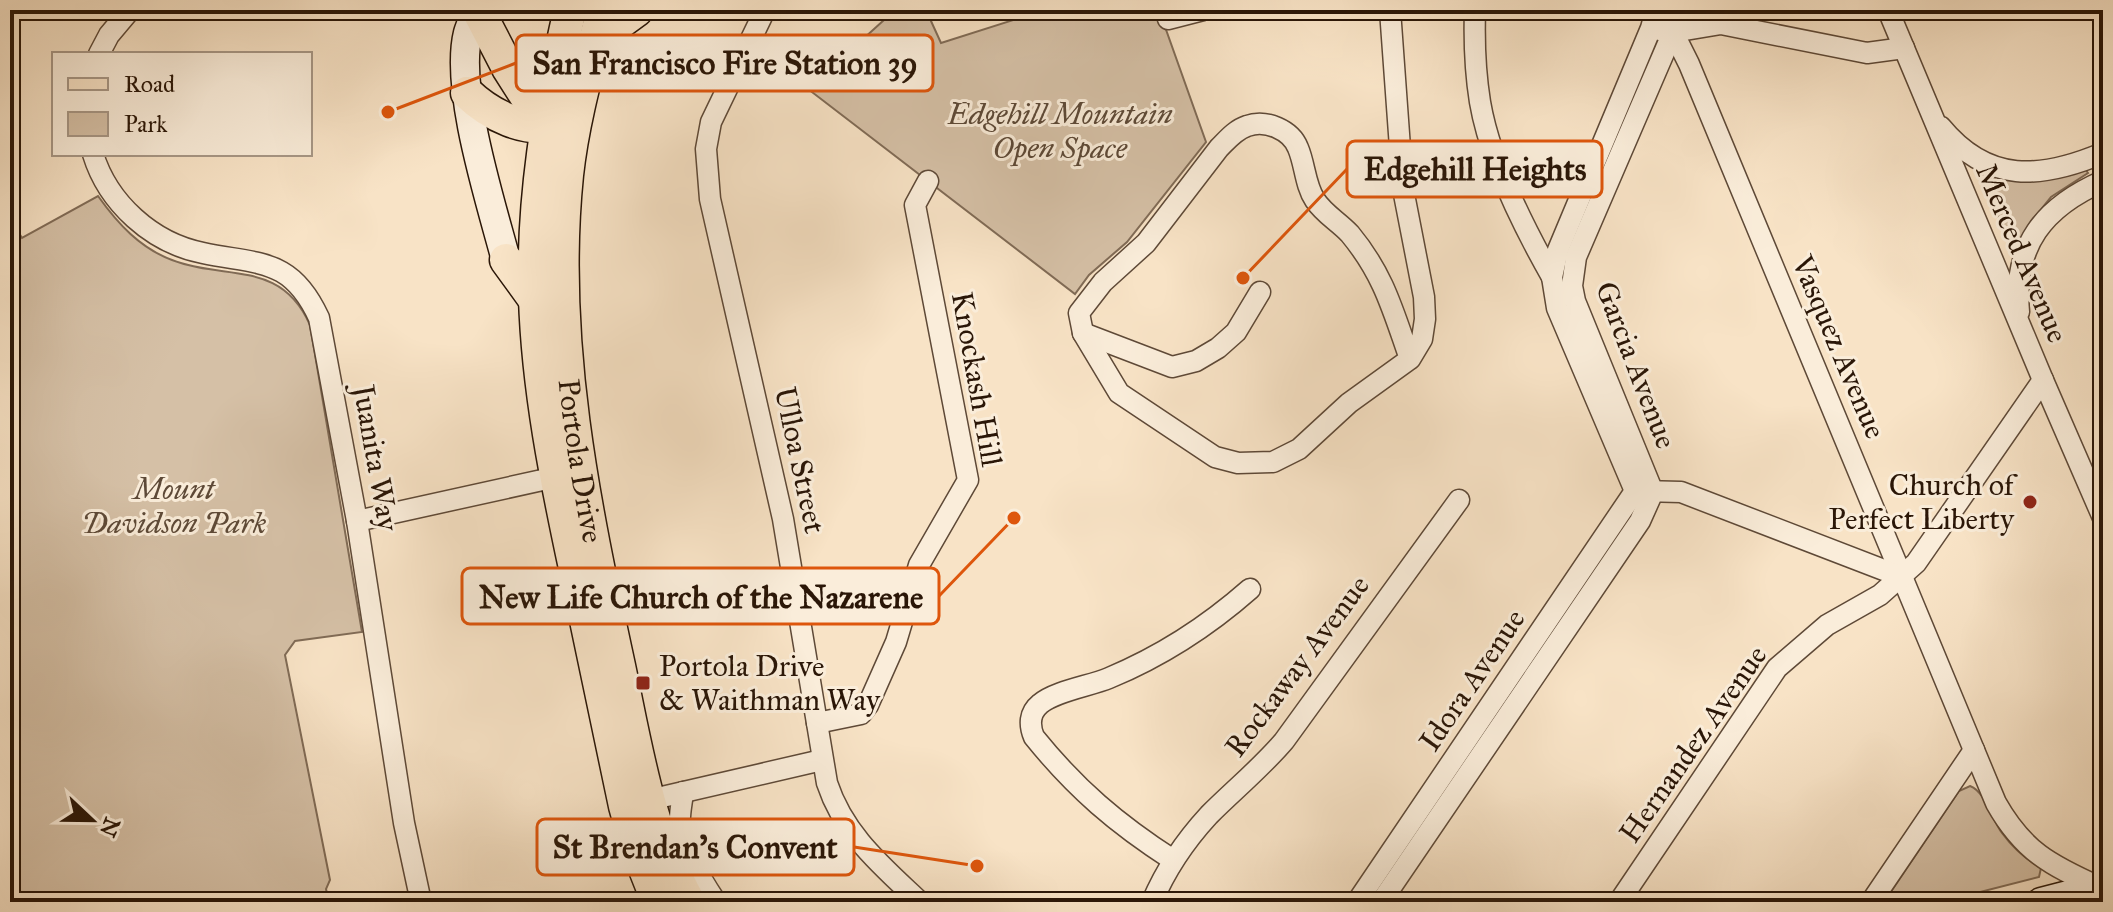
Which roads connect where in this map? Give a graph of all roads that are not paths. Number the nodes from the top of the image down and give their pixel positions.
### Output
1 (130, 10) edge
2 (477, 10) edge
3 (570, 10) edge
4 (603, 10) edge
5 (637, 10) edge
6 (765, 10) edge
7 (1203, 10) edge
8 (1390, 10) edge
9 (1475, 10) edge
10 (1670, 10) edge
11 (1888, 10) edge
12 (1168, 19) dead end
13 (1651, 19) edge
14 (1673, 32) junction
15 (593, 48) junction
16 (1904, 48) junction
17 (100, 52) edge
18 (467, 93) junction
19 (581, 99) junction
20 (1934, 118) junction
21 (547, 126) junction
22 (2103, 153) edge
23 (94, 156) edge
24 (567, 174) junction
25 (928, 181) dead end
26 (2103, 181) edge
27 (506, 260) joint
28 (1552, 277) junction
29 (1260, 292) dead end
30 (535, 300) junction
31 (2021, 328) junction
32 (1083, 333) junction
33 (1410, 359) junction
34 (2043, 380) junction
35 (556, 477) junction
36 (1644, 492) junction
37 (1459, 500) dead end
38 (2103, 518) edge
39 (357, 521) junction
40 (1902, 577) junction
41 (1250, 589) dead end
42 (817, 723) junction
43 (1974, 750) junction
44 (822, 760) junction
45 (683, 792) junction
46 (649, 800) junction
47 (1173, 860) junction
48 (2101, 887) edge
49 (421, 902) edge
50 (658, 902) edge
51 (689, 902) edge
52 (716, 902) edge
53 (920, 902) edge
54 (1152, 902) edge
55 (1357, 902) edge
56 (1381, 902) edge
57 (1619, 902) edge
58 (1871, 902) edge
59 (2041, 902) edge

1 - 17 street
2 - 18 street
2 - 21 main road
3 - 21 main road, Portola Drive
4 - 15 main road, Portola Drive
5 - 15 main road
6 - 42 street, Ulloa Street
7 - 12 street
8 - 33 street
9 - 28 street
10 - 14 street, Vasquez Avenue
11 - 16 street, Merced Avenue
13 - 14 street
13 - 28 street, Garcia Avenue
14 - 16 street
14 - 36 street, Garcia Avenue
14 - 40 street, Vasquez Avenue
15 - 19 main road, Portola Drive
16 - 20 street, Merced Avenue
18 - 21 main road
18 - 27 street
19 - 21 main road
19 - 24 main road, Portola Drive
20 - 22 street
20 - 31 street, Merced Avenue
21 - 24 main road
21 - 30 main road, Portola Drive
23 - 39 street, Juanita Way
24 - 46 main road, Portola Drive
25 - 42 street, Knockash Hill
26 - 31 street
27 - 30 main road
28 - 36 street, Garcia Avenue
29 - 32 street
30 - 35 main road, Portola Drive
31 - 34 street, Merced Avenue
32 - 33 street
32 - 33 street
34 - 38 street, Merced Avenue
34 - 40 street, Hernandez Avenue
35 - 39 street
35 - 50 main road, Portola Drive
36 - 40 street, Garcia Avenue
36 - 55 street, Idora Avenue
36 - 56 street, Idora Avenue
37 - 47 street, Rockaway Avenue
39 - 49 street, Juanita Way
40 - 43 street, Vasquez Avenue
40 - 57 street, Hernandez Avenue
41 - 47 street
42 - 44 street, Ulloa Street
43 - 48 street, Vasquez Avenue
43 - 58 street
44 - 45 street
44 - 53 street, Ulloa Street
45 - 46 street
45 - 52 street
46 - 51 main road, Portola Drive
47 - 54 street, Rockaway Avenue
48 - 59 street

